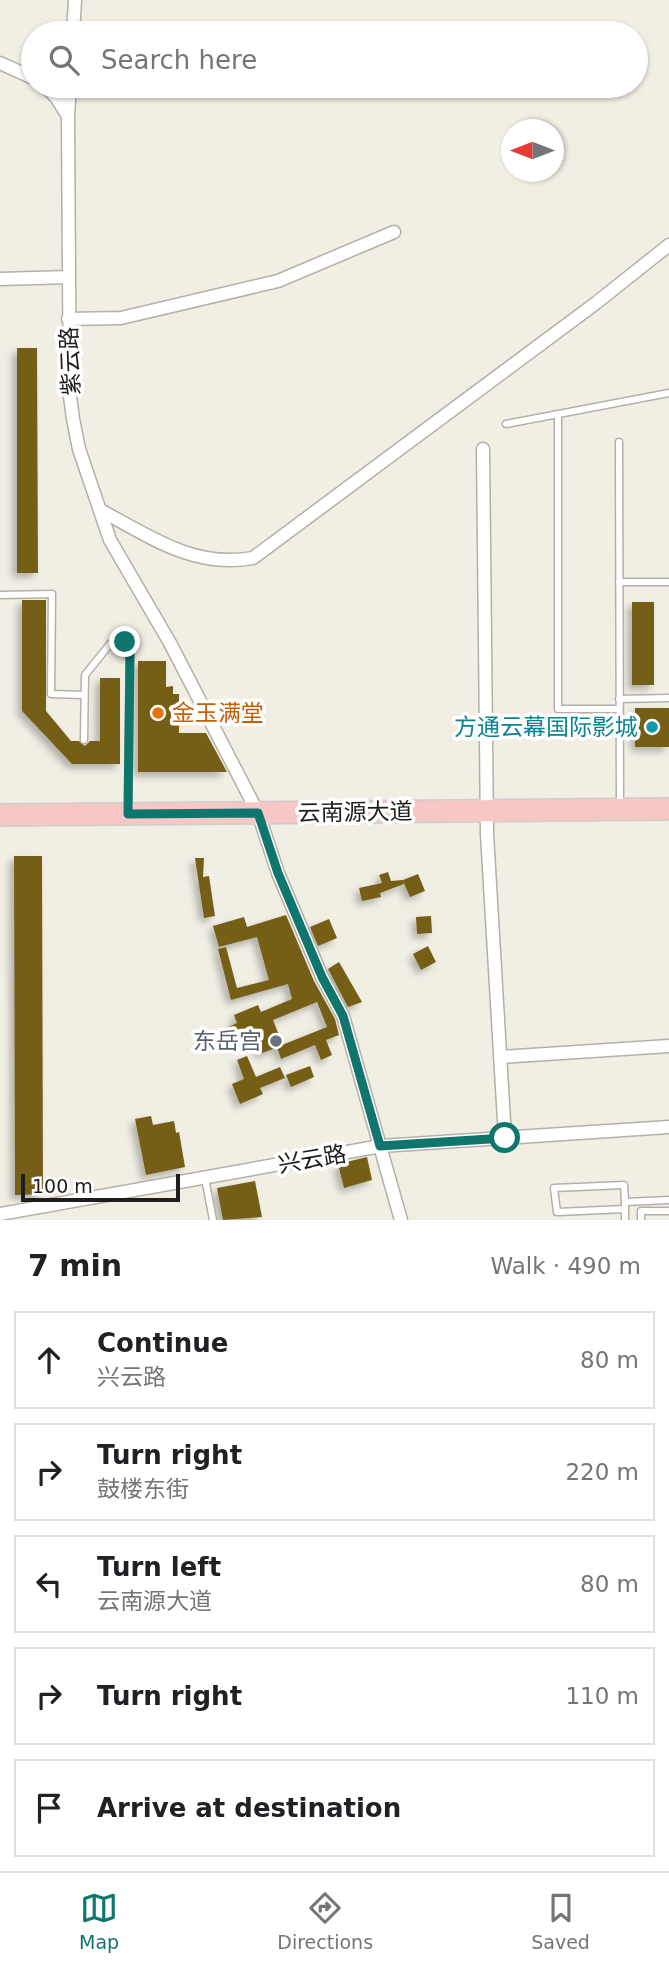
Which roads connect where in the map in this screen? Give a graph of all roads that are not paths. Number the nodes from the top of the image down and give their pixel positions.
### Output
1 (75, 0) edge
2 (74, 21) edge
3 (0, 63) edge
4 (21, 73) edge
5 (57, 98) edge
6 (69, 98) edge
7 (68, 116) junction
8 (394, 232) dead end
9 (669, 245) edge
10 (69, 277) junction
11 (0, 279) edge
12 (68, 319) junction
13 (669, 393) edge
14 (558, 414) junction
15 (506, 424) dead end
16 (619, 442) dead end
17 (483, 449) dead end
18 (100, 510) junction
19 (619, 582) junction
20 (669, 582) edge
21 (0, 595) edge
22 (84, 695) junction
23 (669, 698) edge
24 (619, 699) junction
25 (619, 709) junction
26 (84, 740) dead end
27 (620, 809) junction
28 (669, 809) edge
29 (487, 811) junction
30 (258, 813) junction
31 (128, 814) junction
32 (0, 816) edge
33 (669, 1046) edge
34 (500, 1057) junction
35 (669, 1127) edge
36 (505, 1138) junction
37 (380, 1146) junction
38 (205, 1178) junction
39 (669, 1200) edge
40 (625, 1205) junction
41 (669, 1210) edge
42 (43, 1213) edge
43 (0, 1214) edge
44 (213, 1220) edge
45 (401, 1220) edge
46 (625, 1220) edge
47 (641, 1220) edge

1 - 2 street
3 - 4 street
5 - 7 street
6 - 7 street, 紫云路
7 - 10 street, 紫云路
8 - 12 street
9 - 18 street
10 - 11 street
10 - 12 street, 紫云路
12 - 18 street, 紫云路
13 - 14 lane
14 - 15 lane
14 - 25 lane
16 - 19 lane
17 - 29 street
18 - 30 street, 紫云路
19 - 20 lane
19 - 24 lane
21 - 22 lane
22 - 26 lane
22 - 31 lane
23 - 24 lane
24 - 25 lane
25 - 27 lane
27 - 28 main road, 云南源大道
27 - 29 main road, 云南源大道
29 - 30 main road, 云南源大道
29 - 34 street
30 - 31 main road, 云南源大道
30 - 37 street, 紫云路
31 - 32 main road, 云南源大道
33 - 34 street
34 - 36 street
35 - 36 street, 兴云路
36 - 37 street, 兴云路
37 - 38 street, 兴云路
37 - 45 street, 紫云路
38 - 42 street, 兴云路
38 - 44 lane
39 - 40 lane
40 - 40 lane
40 - 46 lane
41 - 47 lane
42 - 43 street, 兴云路

